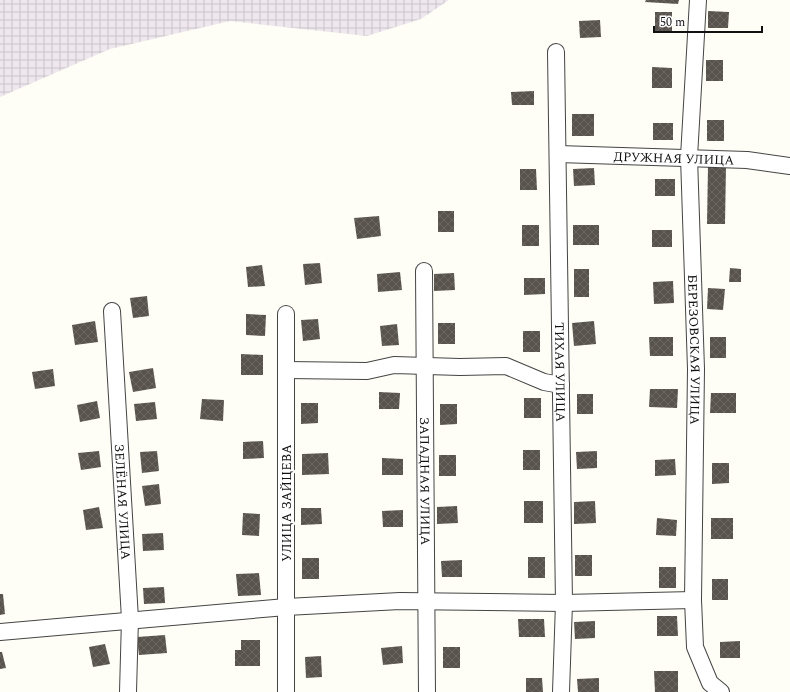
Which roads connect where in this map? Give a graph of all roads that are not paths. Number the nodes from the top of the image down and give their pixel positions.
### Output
1 (698, 0) edge
2 (556, 52) dead end
3 (558, 154) junction
4 (689, 157) junction
5 (790, 166) edge
6 (424, 271) dead end
7 (112, 311) dead end
8 (286, 314) dead end
9 (424, 366) junction
10 (286, 370) junction
11 (561, 385) junction
12 (693, 600) junction
13 (427, 601) junction
14 (564, 603) junction
15 (286, 607) junction
16 (130, 619) junction
17 (0, 632) edge
18 (128, 692) edge
19 (286, 692) edge
20 (428, 692) edge
21 (561, 692) edge
22 (721, 692) edge

1 - 4 street, БЕРЕЗОВСКАЯ УЛИЦА
2 - 3 street, ТИХАЯ УЛИЦА
3 - 4 street, ДРУЖНАЯ УЛИЦА
3 - 11 street, ТИХАЯ УЛИЦА
4 - 5 street, ДРУЖНАЯ УЛИЦА
4 - 12 street, БЕРЕЗОВСКАЯ УЛИЦА
6 - 9 street, ЗАПАДНАЯ УЛИЦА
7 - 16 street, ЗЕЛЁНАЯ УЛИЦА
8 - 10 street, УЛИЦА ЗАЙЦЕВА
9 - 10 street
9 - 11 street
9 - 13 street, ЗАПАДНАЯ УЛИЦА
10 - 15 street, УЛИЦА ЗАЙЦЕВА
11 - 14 street, ТИХАЯ УЛИЦА
12 - 14 street
12 - 22 street, БЕРЕЗОВСКАЯ УЛИЦА
13 - 14 street
13 - 15 street
13 - 20 street, ЗАПАДНАЯ УЛИЦА
14 - 21 street, ТИХАЯ УЛИЦА
15 - 16 street
15 - 19 street, УЛИЦА ЗАЙЦЕВА
16 - 17 street
16 - 18 street, ЗЕЛЁНАЯ УЛИЦА

